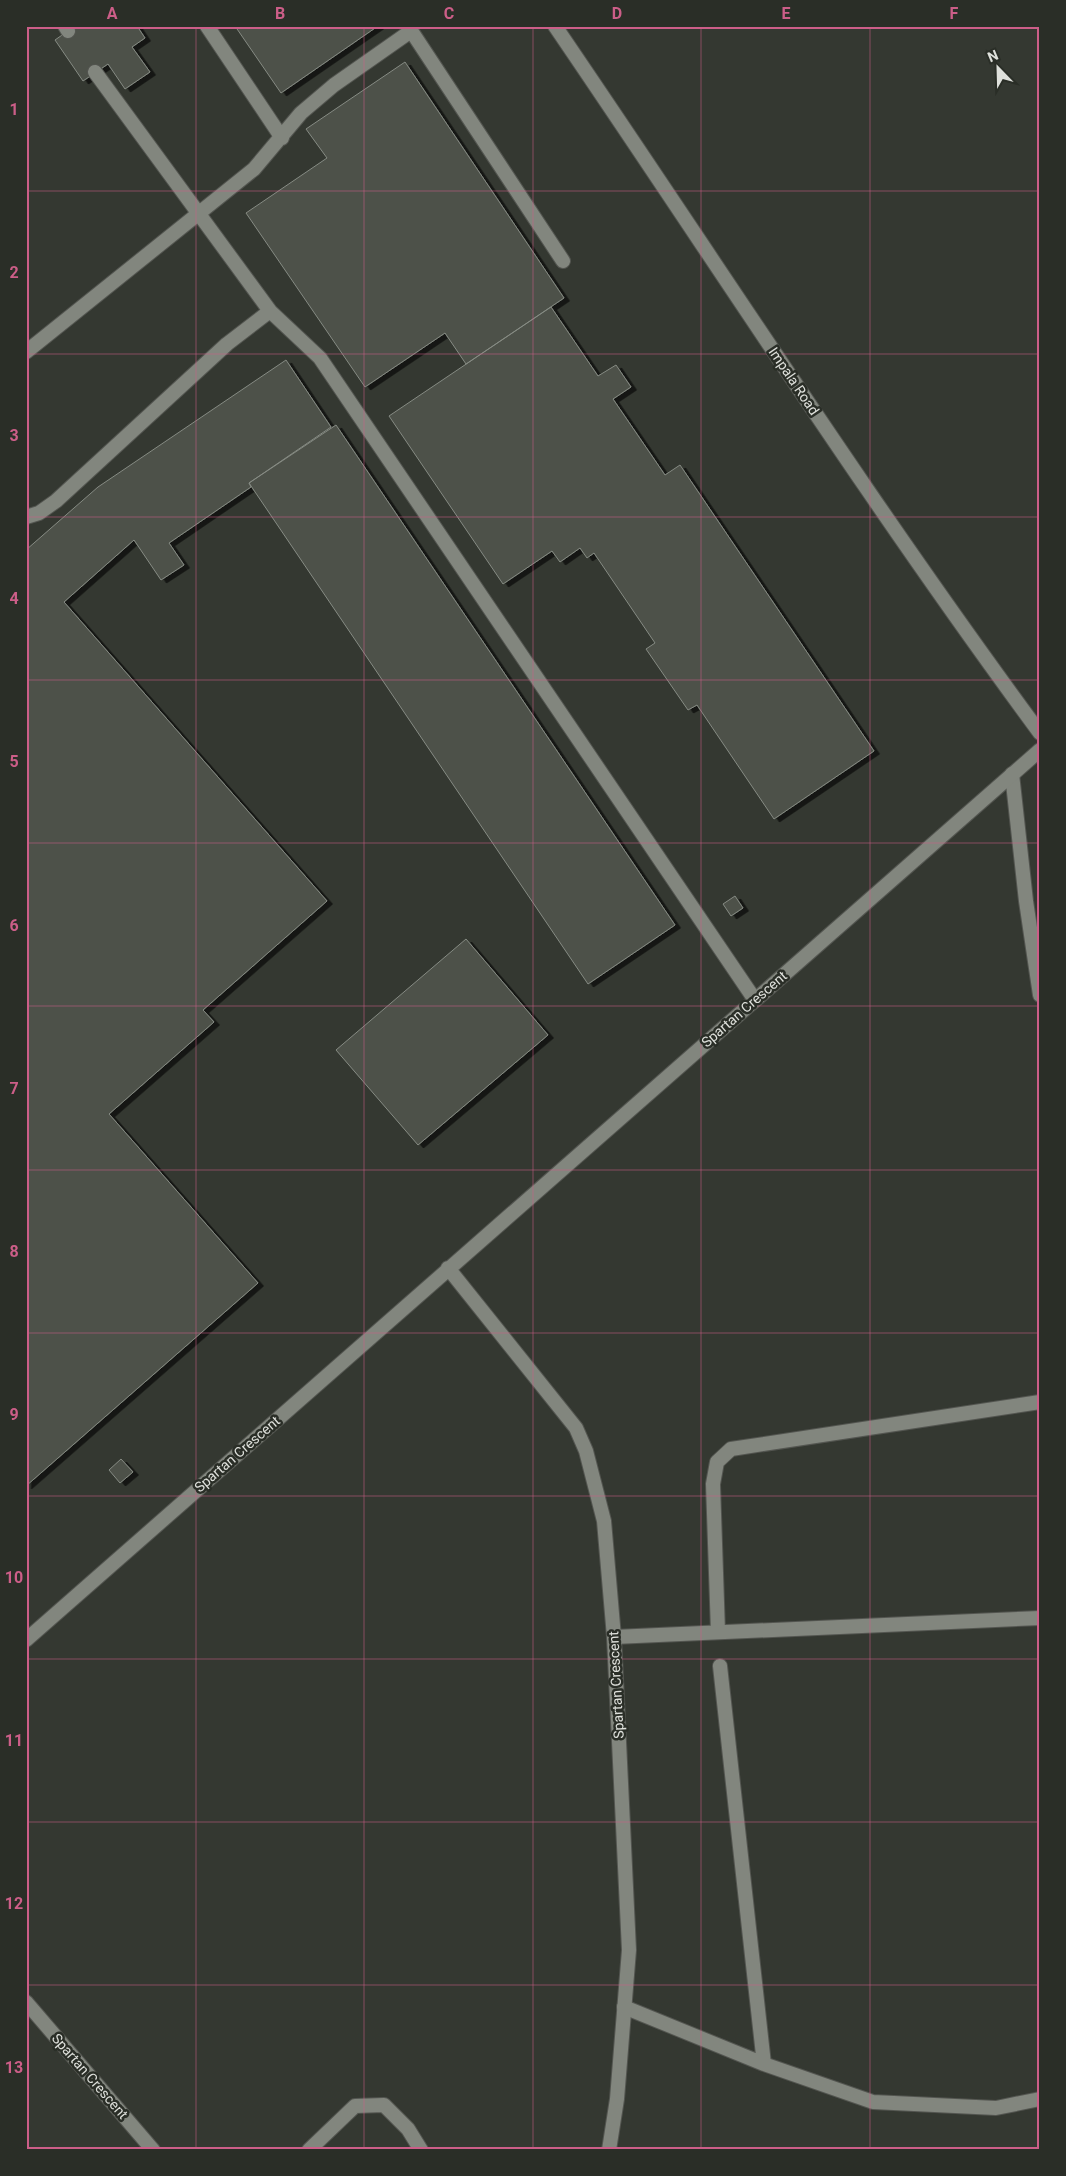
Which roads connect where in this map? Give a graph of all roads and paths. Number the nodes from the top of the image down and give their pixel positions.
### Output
1 (207, 26) edge
2 (554, 26) edge
3 (409, 28) edge
4 (95, 72) dead end
5 (282, 138) junction
6 (198, 214) junction
7 (563, 261) dead end
8 (270, 311) junction
9 (26, 352) edge
10 (26, 517) edge
11 (1040, 733) edge
12 (1040, 750) edge
13 (1012, 774) junction
14 (1040, 994) edge
15 (755, 1000) junction
16 (448, 1268) junction
17 (1040, 1402) edge
18 (1040, 1618) edge
19 (718, 1632) junction
20 (614, 1637) junction
21 (26, 1640) edge
22 (720, 1666) dead end
23 (26, 2002) edge
24 (624, 2007) junction
25 (764, 2064) junction
26 (1040, 2099) edge
27 (153, 2150) edge
28 (309, 2150) edge
29 (421, 2150) edge
30 (609, 2150) edge

1 - 5 street
2 - 11 street, Impala Road
3 - 5 street
3 - 7 street
4 - 6 street
5 - 6 street
6 - 8 street
6 - 9 street
8 - 10 street
8 - 15 street
12 - 13 street, Spartan Crescent
13 - 14 street
13 - 15 street, Spartan Crescent
15 - 16 street, Spartan Crescent
16 - 20 street, Spartan Crescent
16 - 21 street, Spartan Crescent
17 - 19 street
18 - 19 street
19 - 20 street
20 - 24 street, Spartan Crescent
22 - 25 street
23 - 27 street, Spartan Crescent
24 - 25 street
24 - 30 street, Spartan Crescent
25 - 26 street
28 - 29 street

